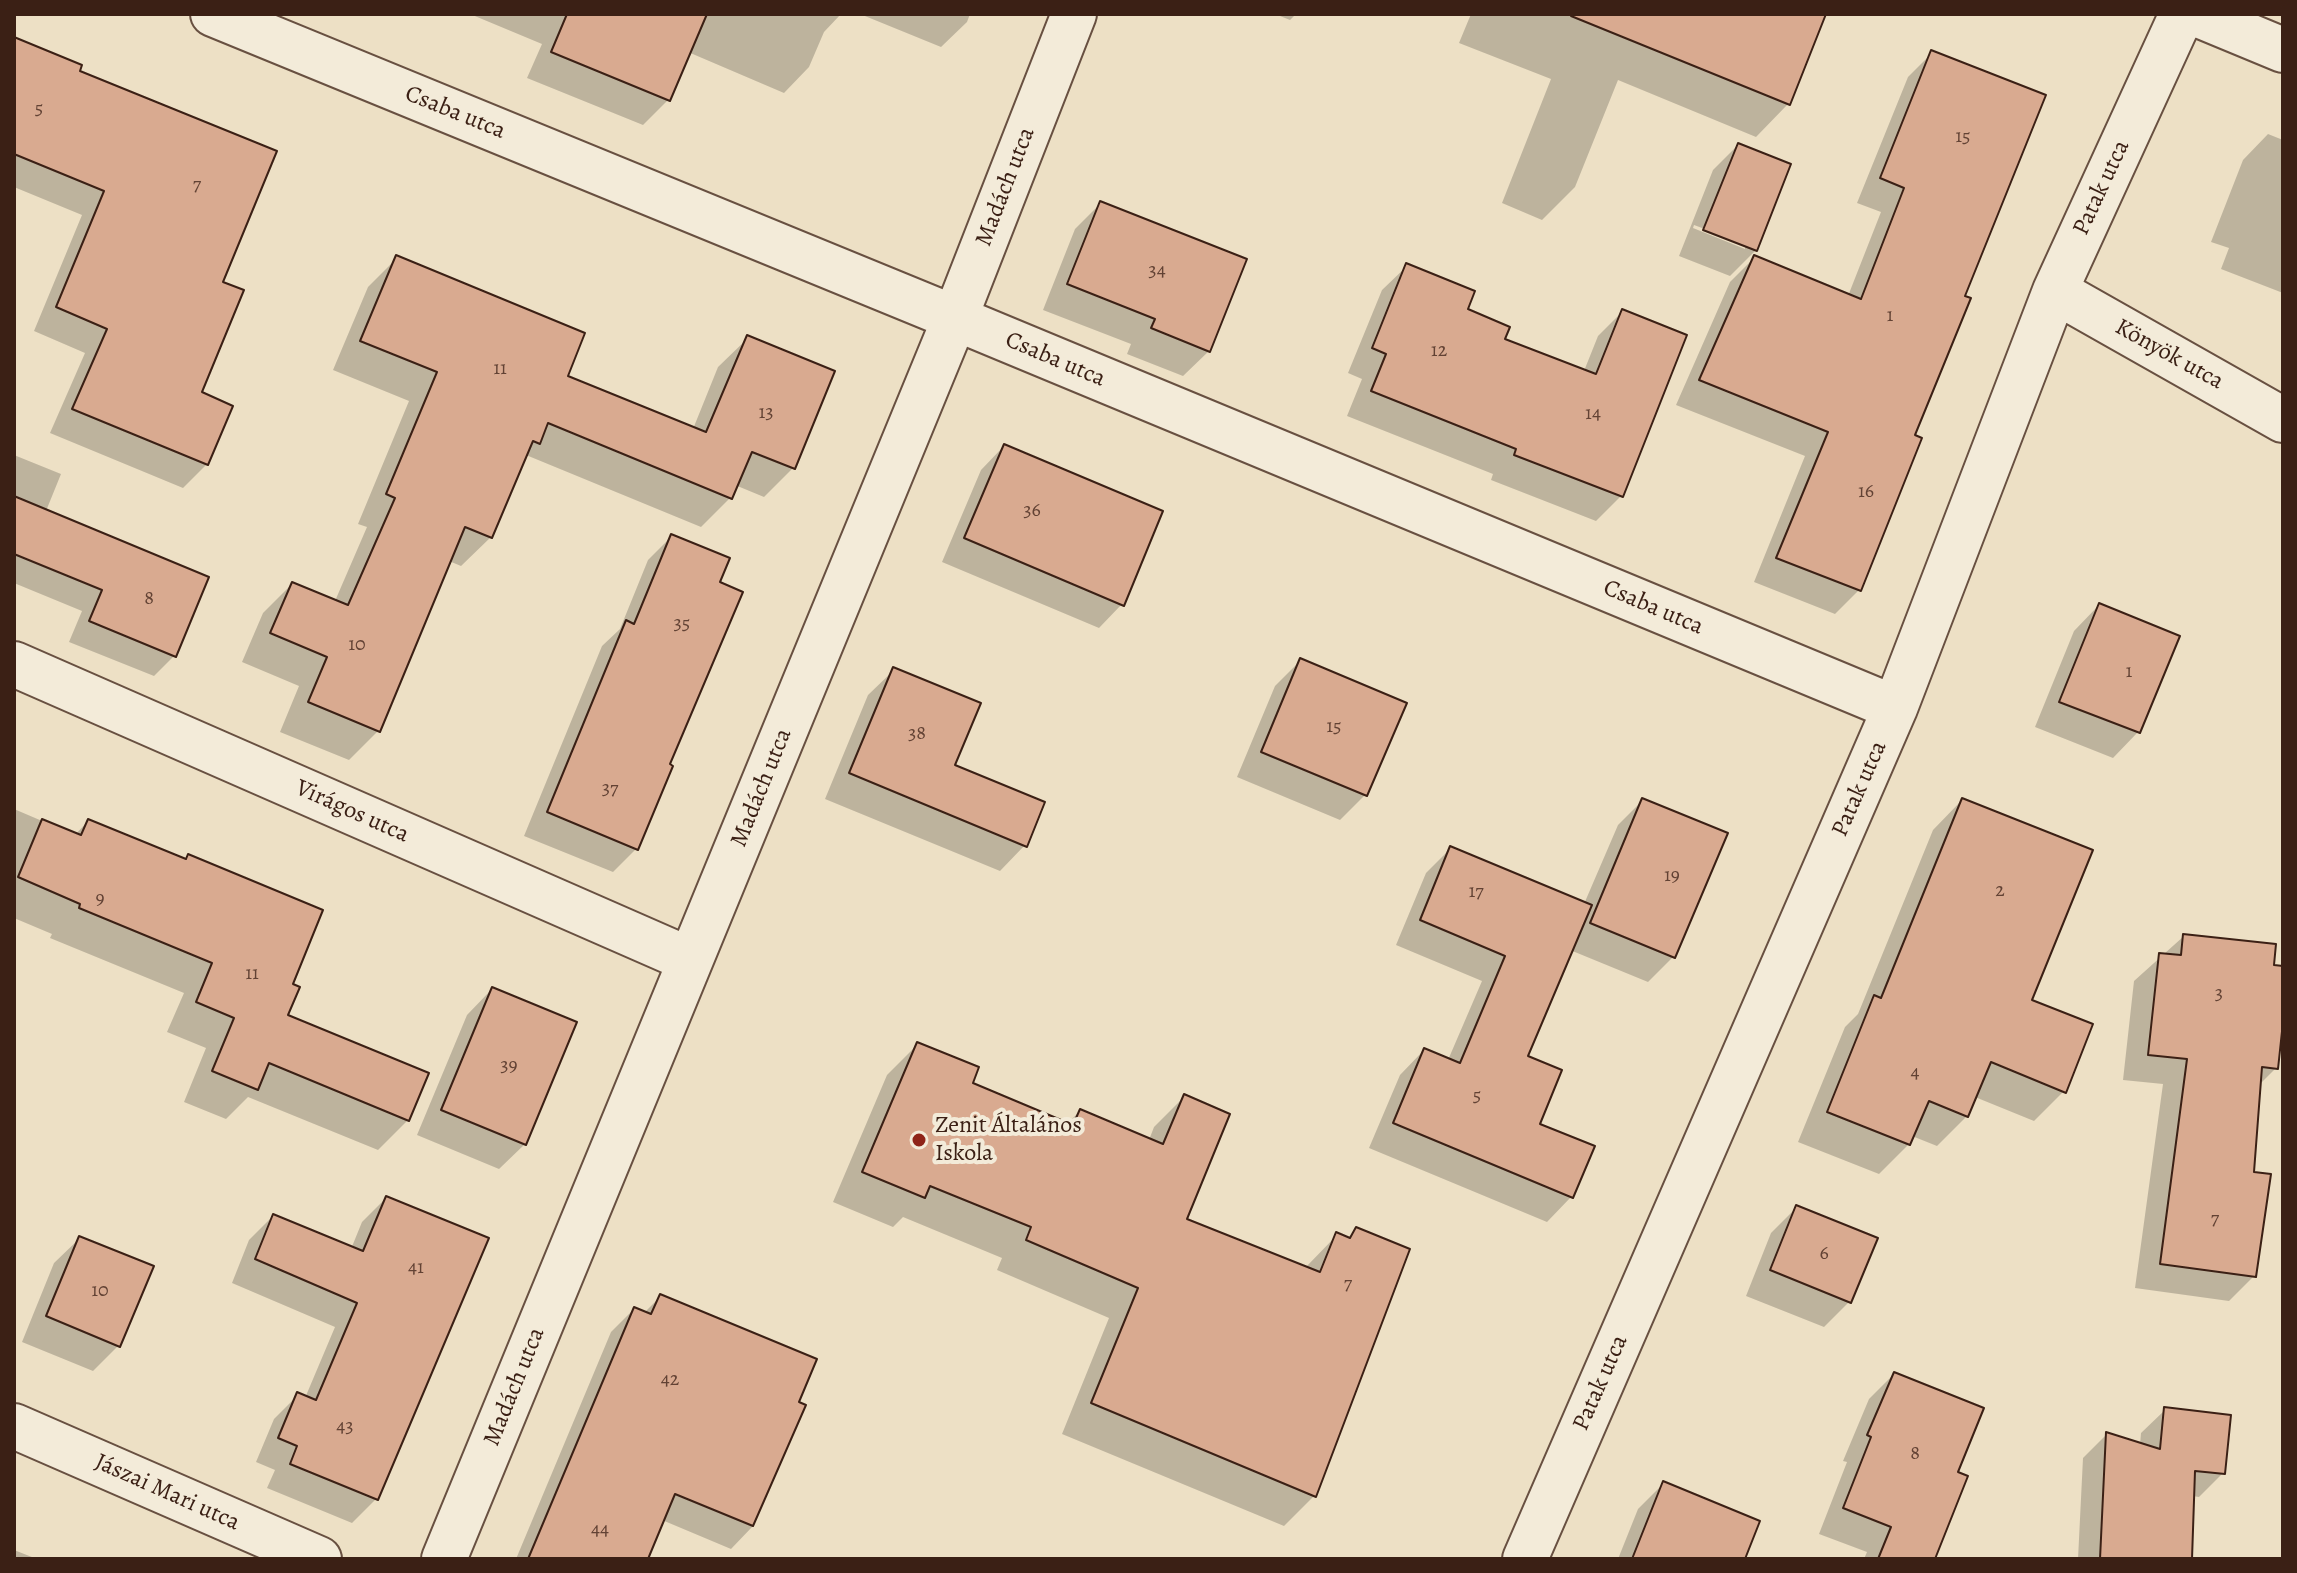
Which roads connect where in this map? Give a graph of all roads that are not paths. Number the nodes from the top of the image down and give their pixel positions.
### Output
1 (213, 14) edge
2 (1074, 14) edge
3 (2182, 14) edge
4 (2196, 14) edge
5 (2283, 50) edge
6 (2055, 291) junction
7 (955, 318) junction
8 (2283, 420) edge
9 (14, 664) edge
10 (1895, 708) junction
11 (690, 960) junction
12 (14, 1426) edge
13 (319, 1559) edge
14 (444, 1559) edge
15 (1525, 1559) edge

1 - 7 street, Csaba utca
2 - 7 street, Madách utca
3 - 6 street, Patak utca
4 - 5 street
6 - 8 street, Könyök utca
6 - 10 street, Patak utca
7 - 10 street, Csaba utca
7 - 11 street, Madách utca
9 - 11 street, Virágos utca
10 - 15 street, Patak utca
11 - 14 street, Madách utca
12 - 13 street, Jászai Mari utca

